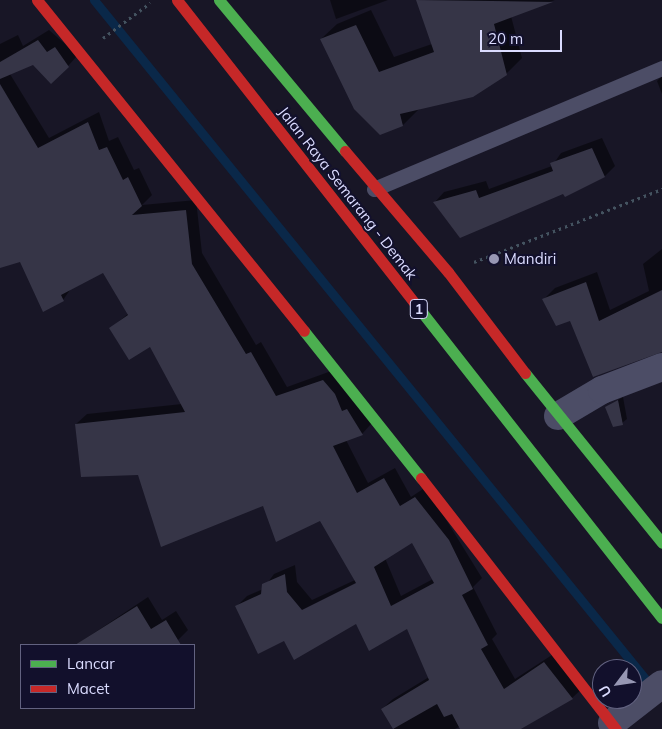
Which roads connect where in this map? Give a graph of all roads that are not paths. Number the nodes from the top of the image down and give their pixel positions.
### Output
1 (37, 0) edge
2 (177, 0) edge
3 (219, 0) edge
4 (662, 68) edge
5 (374, 189) junction
6 (662, 367) edge
7 (558, 416) junction
8 (661, 539) edge
9 (662, 618) edge
10 (662, 684) edge
11 (617, 722) edge

1 - 11 main road
2 - 9 main road, Jalan Raya Semarang - Demak / 1
3 - 5 main road, Jalan Raya Semarang - Demak
4 - 5 lane
5 - 7 main road, Jalan Raya Semarang - Demak
6 - 7 street
7 - 8 main road, Jalan Raya Semarang - Demak
10 - 11 street

